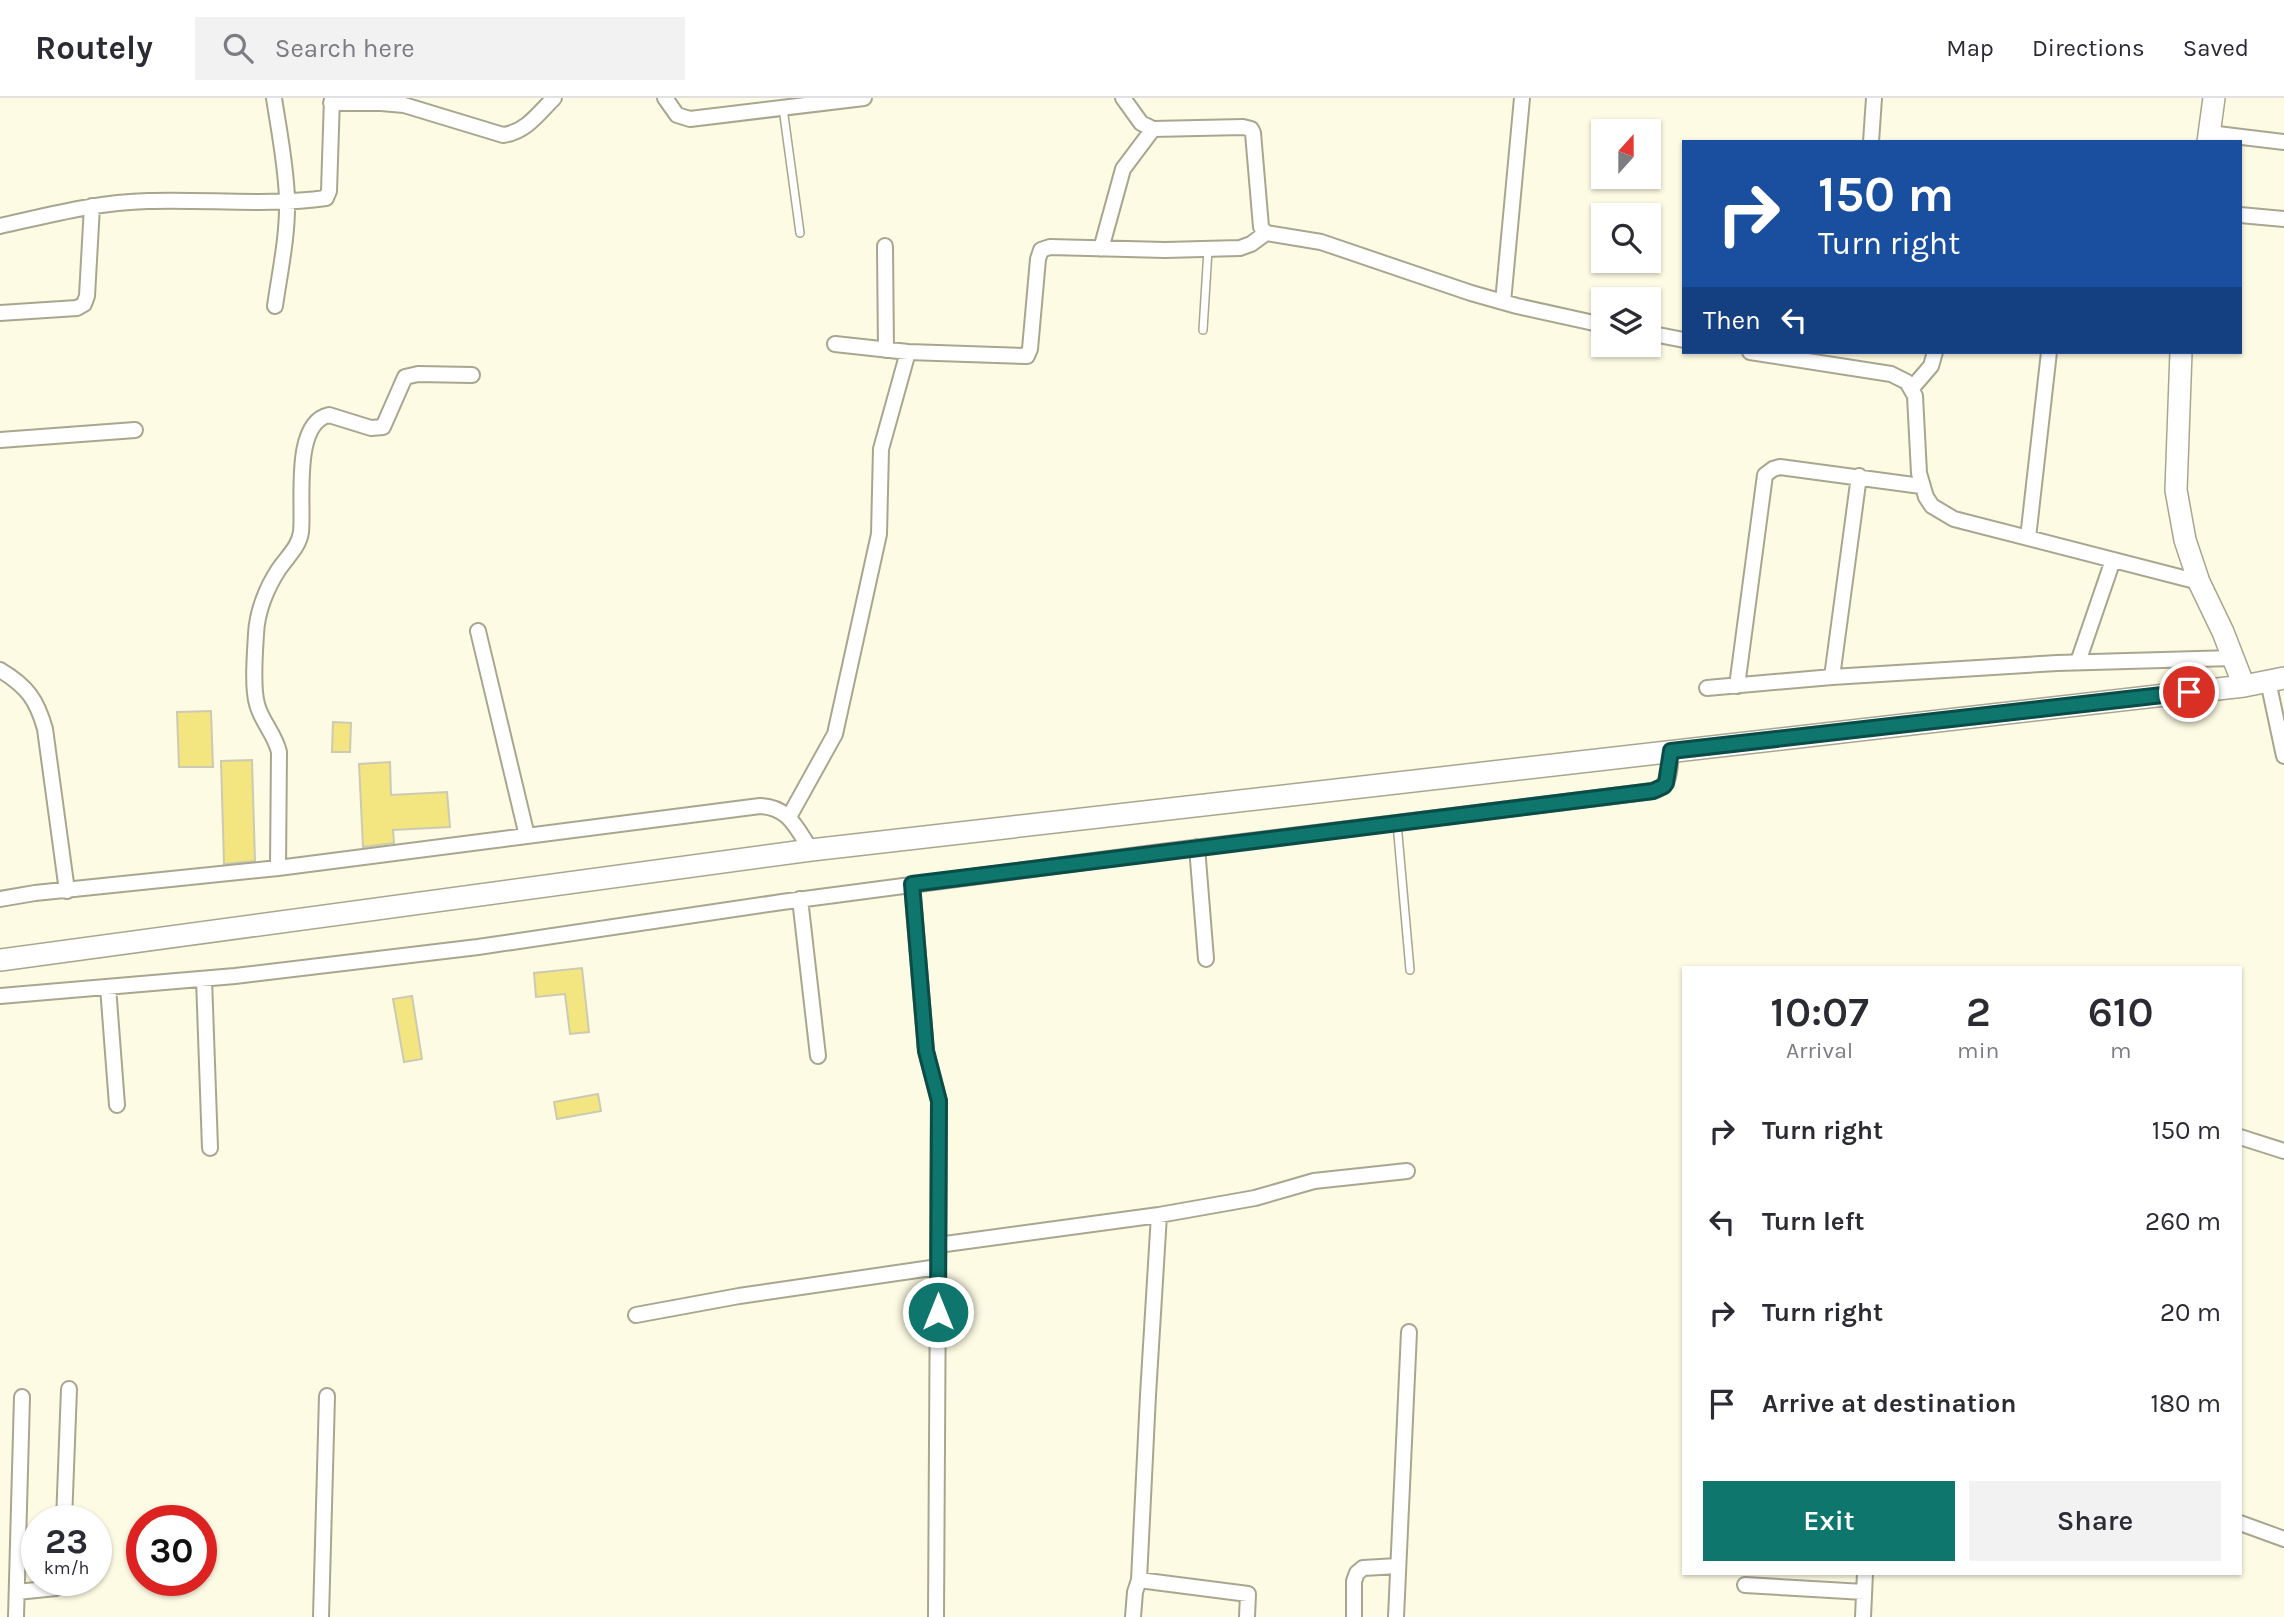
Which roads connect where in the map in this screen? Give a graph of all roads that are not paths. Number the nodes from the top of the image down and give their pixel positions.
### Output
1 (274, 98) edge
2 (554, 98) edge
3 (665, 98) edge
4 (864, 98) edge
5 (1123, 98) edge
6 (1522, 98) edge
7 (1874, 98) edge
8 (2214, 98) edge
9 (332, 100) edge
10 (783, 108) junction
11 (1153, 128) junction
12 (2209, 137) edge
13 (1871, 140) edge
14 (2284, 142) edge
15 (287, 200) junction
16 (92, 205) junction
17 (2242, 215) edge
18 (2284, 219) edge
19 (0, 226) edge
20 (800, 233) dead end
21 (1266, 233) junction
22 (885, 246) dead end
23 (1101, 249) junction
24 (1208, 249) junction
25 (1503, 302) junction
26 (275, 306) dead end
27 (0, 313) edge
28 (1591, 322) edge
29 (1203, 330) dead end
30 (1661, 336) edge
31 (1682, 340) edge
32 (835, 344) dead end
33 (886, 350) junction
34 (908, 352) junction
35 (1763, 354) edge
36 (1934, 354) edge
37 (2049, 354) edge
38 (2181, 354) edge
39 (472, 375) dead end
40 (1912, 388) junction
41 (135, 430) dead end
42 (0, 440) edge
43 (1859, 477) junction
44 (1921, 486) junction
45 (2028, 538) junction
46 (2113, 560) junction
47 (2199, 582) junction
48 (478, 631) dead end
49 (2233, 658) junction
50 (2078, 662) junction
51 (0, 670) edge
52 (1832, 677) junction
53 (2276, 679) edge
54 (1737, 686) junction
55 (2244, 686) junction
56 (1707, 688) dead end
57 (1671, 751) junction
58 (2284, 756) edge
59 (789, 817) junction
60 (1397, 823) junction
61 (527, 836) junction
62 (1197, 847) junction
63 (811, 850) junction
64 (278, 868) junction
65 (912, 884) junction
66 (67, 891) junction
67 (0, 899) edge
68 (800, 899) junction
69 (1206, 959) dead end
70 (0, 960) edge
71 (1410, 970) dead end
72 (204, 979) junction
73 (108, 987) junction
74 (0, 996) edge
75 (818, 1056) dead end
76 (117, 1105) dead end
77 (2242, 1139) edge
78 (210, 1148) dead end
79 (2284, 1151) edge
80 (1407, 1171) dead end
81 (1159, 1214) junction
82 (938, 1245) junction
83 (938, 1267) junction
84 (636, 1315) dead end
85 (1409, 1332) dead end
86 (69, 1390) dead end
87 (327, 1396) dead end
88 (22, 1397) dead end
89 (65, 1505) edge
90 (2242, 1524) edge
91 (2284, 1539) edge
92 (1398, 1566) junction
93 (1865, 1575) edge
94 (1139, 1580) junction
95 (1745, 1585) dead end
96 (16, 1591) junction
97 (21, 1591) edge
98 (1864, 1592) junction
99 (0, 1608) edge
100 (16, 1613) edge
101 (321, 1617) edge
102 (936, 1617) edge
103 (1133, 1617) edge
104 (1247, 1617) edge
105 (1354, 1617) edge
106 (1396, 1617) edge
107 (1864, 1617) edge

1 - 15 street
2 - 9 street
3 - 10 street
4 - 10 street
5 - 11 street
6 - 25 street
7 - 13 street
8 - 12 street
9 - 15 street
10 - 20 lane
11 - 21 street
11 - 23 street
12 - 14 street
15 - 16 street
15 - 26 street
16 - 19 street
16 - 27 street
17 - 18 street
21 - 24 street
21 - 25 street
22 - 33 street
23 - 24 street
23 - 34 street
24 - 29 lane
25 - 28 street
30 - 31 street
32 - 33 street
33 - 34 street
34 - 59 street
35 - 40 street
36 - 40 street
37 - 45 street
38 - 47 street
39 - 64 street
40 - 44 street
41 - 42 street
43 - 44 street
43 - 52 street
43 - 54 street
44 - 45 street
45 - 46 street
46 - 47 street
46 - 50 street
47 - 49 street
48 - 61 street
49 - 50 street
49 - 55 street
50 - 52 street
51 - 66 street
52 - 54 street
53 - 55 street
53 - 58 street
54 - 56 street
55 - 57 street
57 - 60 street
57 - 63 street
59 - 61 street
59 - 63 street
60 - 62 street
60 - 71 lane
61 - 64 street
62 - 65 street
62 - 69 street
63 - 70 street
64 - 66 street
65 - 68 street
65 - 82 street
66 - 67 street
68 - 72 street
68 - 75 street
72 - 73 street
72 - 78 street
73 - 74 street
73 - 76 street
77 - 79 street
80 - 81 street
81 - 82 street
81 - 94 street
82 - 83 street
83 - 84 street
83 - 102 street
85 - 92 street
86 - 89 street
87 - 101 street
88 - 96 street
90 - 91 street
92 - 105 street
92 - 106 street
93 - 98 street
94 - 103 street
94 - 104 street
95 - 98 street
96 - 97 street
96 - 100 street
98 - 107 street
99 - 100 street

